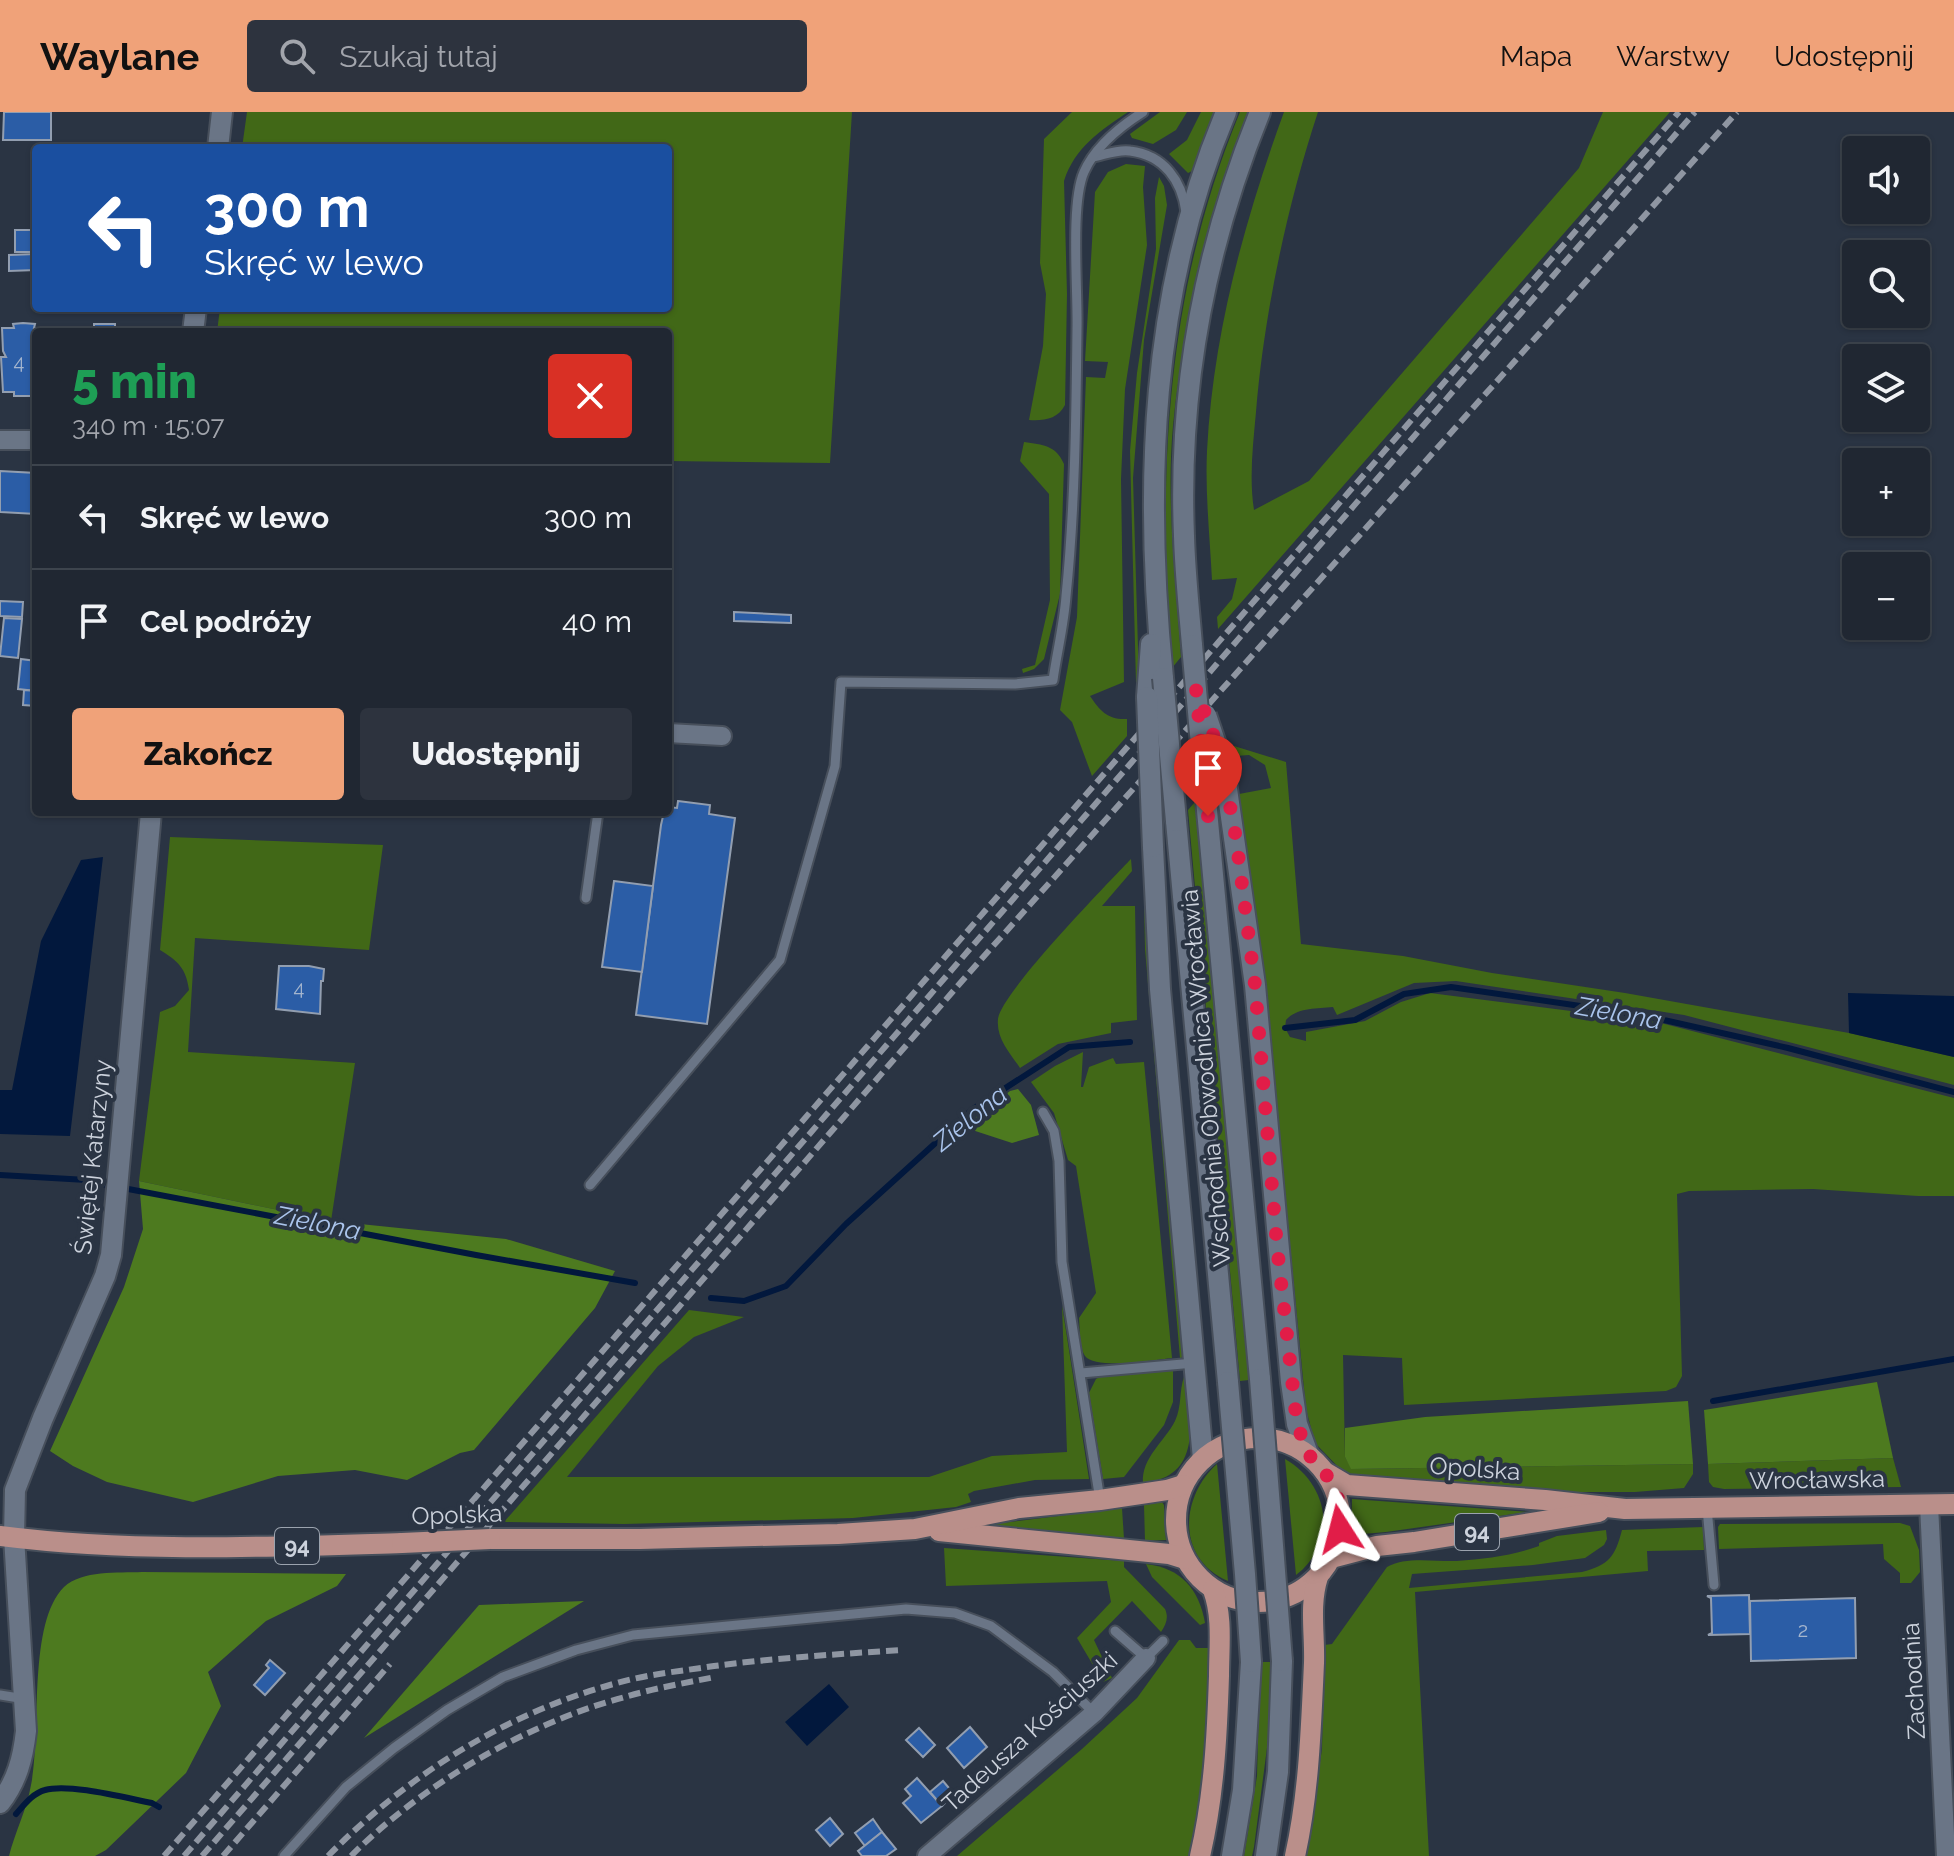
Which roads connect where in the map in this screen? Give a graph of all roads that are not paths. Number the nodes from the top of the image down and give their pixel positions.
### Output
1 (222, 112) edge
2 (1143, 112) edge
3 (1226, 112) edge
4 (1260, 112) edge
5 (218, 144) edge
6 (1093, 157) junction
7 (1187, 227) junction
8 (0, 440) edge
9 (32, 440) edge
10 (1157, 608) junction
11 (1196, 689) junction
12 (672, 733) edge
13 (722, 736) dead end
14 (151, 816) edge
15 (597, 816) edge
16 (586, 898) dead end
17 (1043, 1112) dead end
18 (590, 1185) dead end
19 (1194, 1363) junction
20 (1081, 1373) junction
21 (1308, 1454) junction
22 (1203, 1459) junction
23 (1325, 1472) junction
24 (1183, 1485) junction
25 (1100, 1500) junction
26 (1954, 1504) edge
27 (1929, 1505) junction
28 (1707, 1508) junction
29 (1625, 1509) junction
30 (1680, 1509) joint
31 (915, 1529) junction
32 (7, 1536) edge
33 (1331, 1558) junction
34 (1185, 1559) junction
35 (1318, 1577) junction
36 (1714, 1585) dead end
37 (1213, 1590) junction
38 (1115, 1631) dead end
39 (1163, 1641) dead end
40 (1146, 1658) junction
41 (0, 1695) edge
42 (25, 1699) junction
43 (1094, 1713) junction
44 (0, 1803) edge
45 (284, 1856) edge
46 (927, 1856) edge
47 (1200, 1856) edge
48 (1232, 1856) edge
49 (1266, 1856) edge
50 (1295, 1856) edge
51 (1946, 1856) edge

1 - 5 main road
2 - 6 lane
3 - 7 main road, Wschodnia Obwodnica Wrocławia
4 - 11 main road, Wschodnia Obwodnica Wrocławia, bridge
6 - 7 lane
6 - 18 lane
7 - 10 main road, Wschodnia Obwodnica Wrocławia
8 - 9 street
10 - 19 main road, bridge
10 - 48 main road, Wschodnia Obwodnica Wrocławia, bridge
11 - 21 main road, bridge
11 - 49 main road, Wschodnia Obwodnica Wrocławia, bridge
12 - 13 street
14 - 32 main road, Świętej Katarzyny
15 - 16 lane
17 - 20 lane
19 - 20 lane
19 - 22 main road
20 - 25 lane
21 - 22 main road, 94
21 - 23 main road, 94
22 - 24 main road, 94
23 - 29 main road, Opolska / 94
23 - 33 main road, 94
24 - 25 main road, Opolska / 94
24 - 34 main road, 94
25 - 31 main road, Opolska / 94
26 - 27 main road, Wrocławska / 94
27 - 28 main road, Wrocławska / 94
27 - 51 street, Zachodnia
28 - 30 main road, Wrocławska / 94
28 - 36 lane
29 - 30 main road, Opolska / 94
29 - 33 main road, Opolska / 94
31 - 32 main road, Opolska / 94, bridge
31 - 34 main road, Opolska / 94
32 - 42 main road, Świętej Katarzyny
33 - 35 main road, 94
34 - 37 main road, 94
35 - 37 main road, 94
35 - 50 main road
37 - 47 main road
38 - 40 lane
39 - 40 lane, Tadeusza Kościuszki
40 - 43 street, Tadeusza Kościuszki
41 - 42 lane
42 - 44 main road, Świętej Katarzyny
43 - 45 lane
43 - 46 street, Tadeusza Kościuszki

